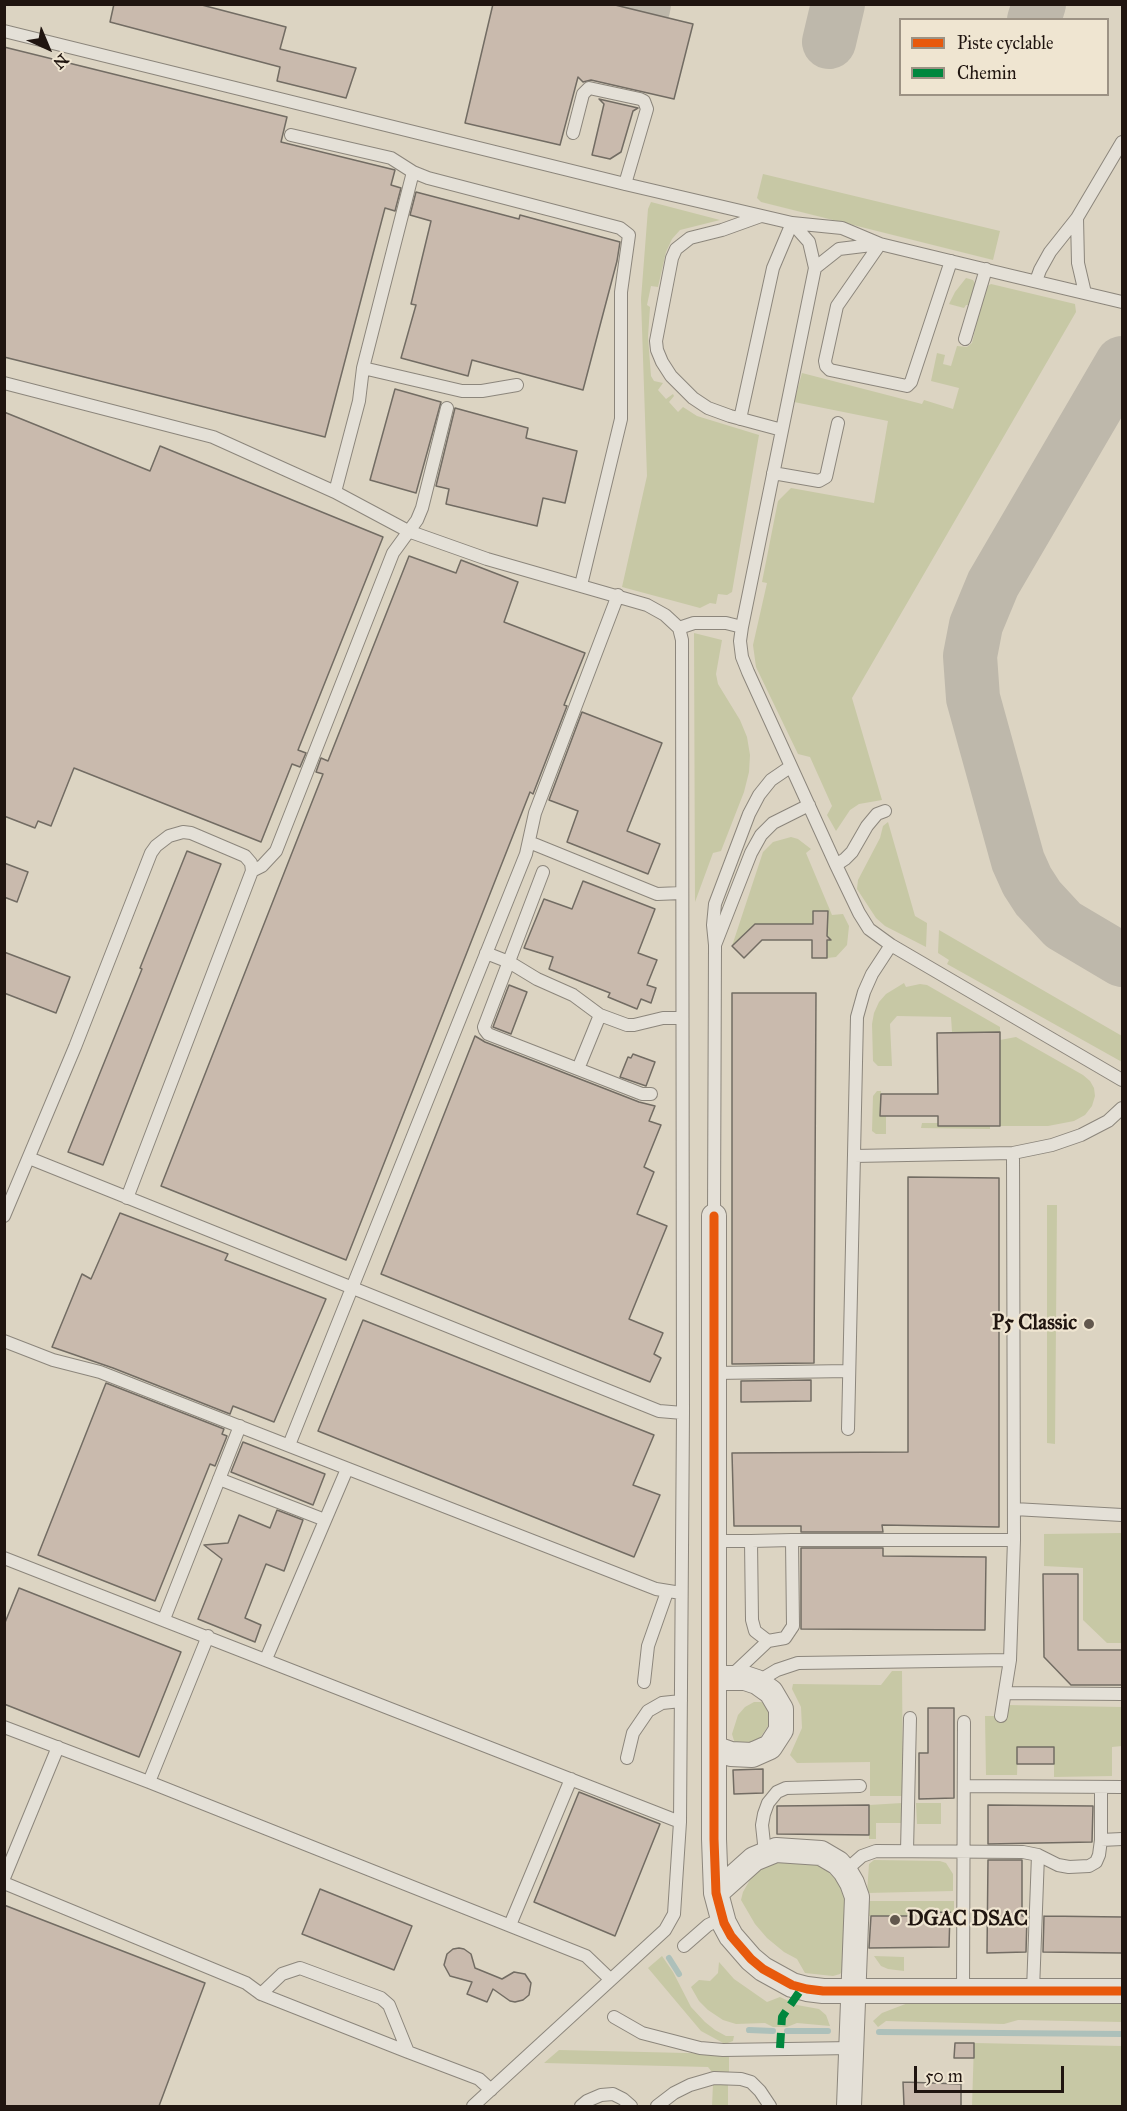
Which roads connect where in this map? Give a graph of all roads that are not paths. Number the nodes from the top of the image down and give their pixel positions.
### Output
1 (4, 31) edge
2 (573, 133) dead end
3 (291, 135) dead end
4 (1122, 142) edge
5 (413, 172) junction
6 (626, 184) junction
7 (762, 215) junction
8 (1077, 218) junction
9 (792, 222) junction
10 (880, 244) junction
11 (951, 261) junction
12 (815, 268) junction
13 (987, 269) junction
14 (1036, 281) junction
15 (1085, 293) junction
16 (1122, 302) edge
17 (964, 339) dead end
18 (363, 368) junction
19 (4, 383) edge
20 (517, 385) dead end
21 (447, 408) dead end
22 (740, 419) junction
23 (838, 423) dead end
24 (782, 430) junction
25 (773, 473) junction
26 (335, 492) junction
27 (408, 531) junction
28 (581, 585) junction
29 (618, 595) junction
30 (742, 627) junction
31 (679, 628) junction
32 (790, 767) junction
33 (809, 805) junction
34 (885, 811) dead end
35 (529, 842) junction
36 (836, 865) junction
37 (252, 871) junction
38 (543, 872) dead end
39 (682, 893) junction
40 (715, 945) junction
41 (891, 945) junction
42 (486, 953) junction
43 (509, 962) junction
44 (600, 1015) junction
45 (682, 1018) junction
46 (578, 1069) junction
47 (1122, 1080) edge
48 (651, 1094) dead end
49 (1122, 1108) edge
50 (1013, 1153) junction
51 (854, 1156) junction
52 (29, 1158) junction
53 (127, 1198) junction
54 (4, 1216) edge
55 (714, 1216) joint
56 (352, 1288) junction
57 (4, 1341) edge
58 (849, 1371) junction
59 (715, 1373) junction
60 (683, 1413) junction
61 (240, 1426) junction
62 (848, 1429) dead end
63 (289, 1445) junction
64 (347, 1469) junction
65 (219, 1479) junction
66 (1014, 1509) junction
67 (1122, 1515) edge
68 (325, 1520) junction
69 (792, 1540) junction
70 (1014, 1540) junction
71 (715, 1541) junction
72 (751, 1541) junction
73 (4, 1558) edge
74 (667, 1592) junction
75 (681, 1593) junction
76 (164, 1619) junction
77 (208, 1636) junction
78 (768, 1641) junction
79 (266, 1659) junction
80 (1011, 1660) junction
81 (723, 1677) junction
82 (644, 1682) dead end
83 (756, 1682) junction
84 (1005, 1693) junction
85 (1122, 1694) edge
86 (681, 1701) junction
87 (1001, 1716) dead end
88 (910, 1718) dead end
89 (964, 1722) dead end
90 (4, 1727) edge
91 (58, 1747) junction
92 (714, 1748) junction
93 (627, 1758) dead end
94 (571, 1779) junction
95 (149, 1782) junction
96 (964, 1785) junction
97 (860, 1786) dead end
98 (1101, 1787) junction
99 (1122, 1787) edge
100 (680, 1822) junction
101 (1122, 1839) edge
102 (1101, 1840) junction
103 (907, 1851) junction
104 (962, 1852) junction
105 (765, 1853) junction
106 (1038, 1855) junction
107 (845, 1871) junction
108 (4, 1878) edge
109 (4, 1883) edge
110 (716, 1893) junction
111 (723, 1918) junction
112 (510, 1925) junction
113 (684, 1946) dead end
114 (610, 1979) junction
115 (963, 1990) junction
116 (1033, 1990) junction
117 (1122, 1990) edge
118 (854, 1991) junction
119 (261, 1994) junction
120 (614, 2017) dead end
121 (852, 2048) junction
122 (408, 2052) junction
123 (491, 2090) junction
124 (473, 2106) edge
125 (581, 2106) edge
126 (631, 2106) edge
127 (657, 2106) edge
128 (770, 2106) edge
129 (849, 2106) edge

1 - 6 lane
2 - 6 lane
3 - 5 lane
4 - 8 lane
5 - 18 lane
5 - 28 lane
6 - 7 lane
7 - 9 lane
7 - 22 lane
8 - 14 lane
8 - 15 lane
9 - 10 lane
9 - 12 lane
9 - 22 lane
10 - 11 lane
10 - 11 lane
10 - 12 lane
11 - 13 lane
12 - 24 lane
13 - 14 lane
13 - 17 lane
14 - 15 lane
15 - 16 lane
18 - 20 lane
18 - 26 lane
19 - 26 lane
21 - 27 lane
22 - 24 lane
23 - 25 lane
24 - 25 lane
25 - 30 lane
26 - 27 lane
27 - 28 lane
27 - 37 lane
28 - 29 lane
29 - 31 lane
29 - 35 lane
30 - 31 lane
30 - 32 lane
31 - 39 lane
32 - 33 lane
32 - 40 lane
33 - 36 lane
33 - 40 lane
34 - 36 lane
35 - 39 lane
35 - 42 lane
36 - 41 lane
37 - 52 lane
37 - 53 lane
38 - 43 lane
39 - 45 lane
40 - 55 lane
41 - 47 lane
41 - 51 lane
42 - 43 lane
42 - 56 lane
43 - 44 lane
43 - 46 lane
44 - 45 lane
44 - 46 lane
45 - 60 lane
46 - 48 lane
49 - 50 lane
50 - 51 lane
50 - 66 lane
51 - 58 lane
52 - 53 lane
52 - 54 lane
53 - 56 lane
55 - 59 street
56 - 60 lane
56 - 63 lane
57 - 61 lane
58 - 59 lane
58 - 62 lane
59 - 71 street
60 - 75 lane
61 - 63 lane
61 - 65 lane
63 - 64 lane
64 - 68 lane
64 - 74 lane
65 - 68 lane
65 - 76 lane
66 - 67 lane
66 - 70 lane
68 - 79 lane
69 - 70 lane
69 - 72 lane
69 - 78 lane
70 - 80 lane
71 - 72 lane
71 - 81 street
72 - 78 lane
73 - 76 lane
74 - 75 lane
74 - 82 lane
75 - 86 lane
76 - 77 lane
77 - 79 lane
77 - 95 lane
78 - 81 lane
79 - 94 lane
80 - 83 lane
80 - 84 lane
81 - 83 street
81 - 92 street
83 - 92 street
84 - 85 lane
84 - 87 lane
86 - 93 lane
86 - 100 lane
88 - 103 lane
89 - 96 lane
90 - 91 lane
91 - 95 lane
91 - 108 lane
92 - 110 street
94 - 100 lane
94 - 112 lane
95 - 112 lane
96 - 98 lane
96 - 104 lane
97 - 105 lane
98 - 99 lane
98 - 102 lane
100 - 114 lane
101 - 102 lane
102 - 106 lane
103 - 104 lane
103 - 107 lane
104 - 106 lane
104 - 115 lane
105 - 107 street
105 - 110 street
106 - 116 lane
107 - 118 street
109 - 119 lane
110 - 111 street
111 - 113 lane
111 - 118 street
112 - 114 lane
114 - 123 lane
115 - 116 street
115 - 118 street
116 - 117 street
118 - 121 street
119 - 122 lane
119 - 122 lane
120 - 121 lane
121 - 129 street
122 - 123 lane
123 - 124 lane
125 - 126 lane
127 - 128 lane

